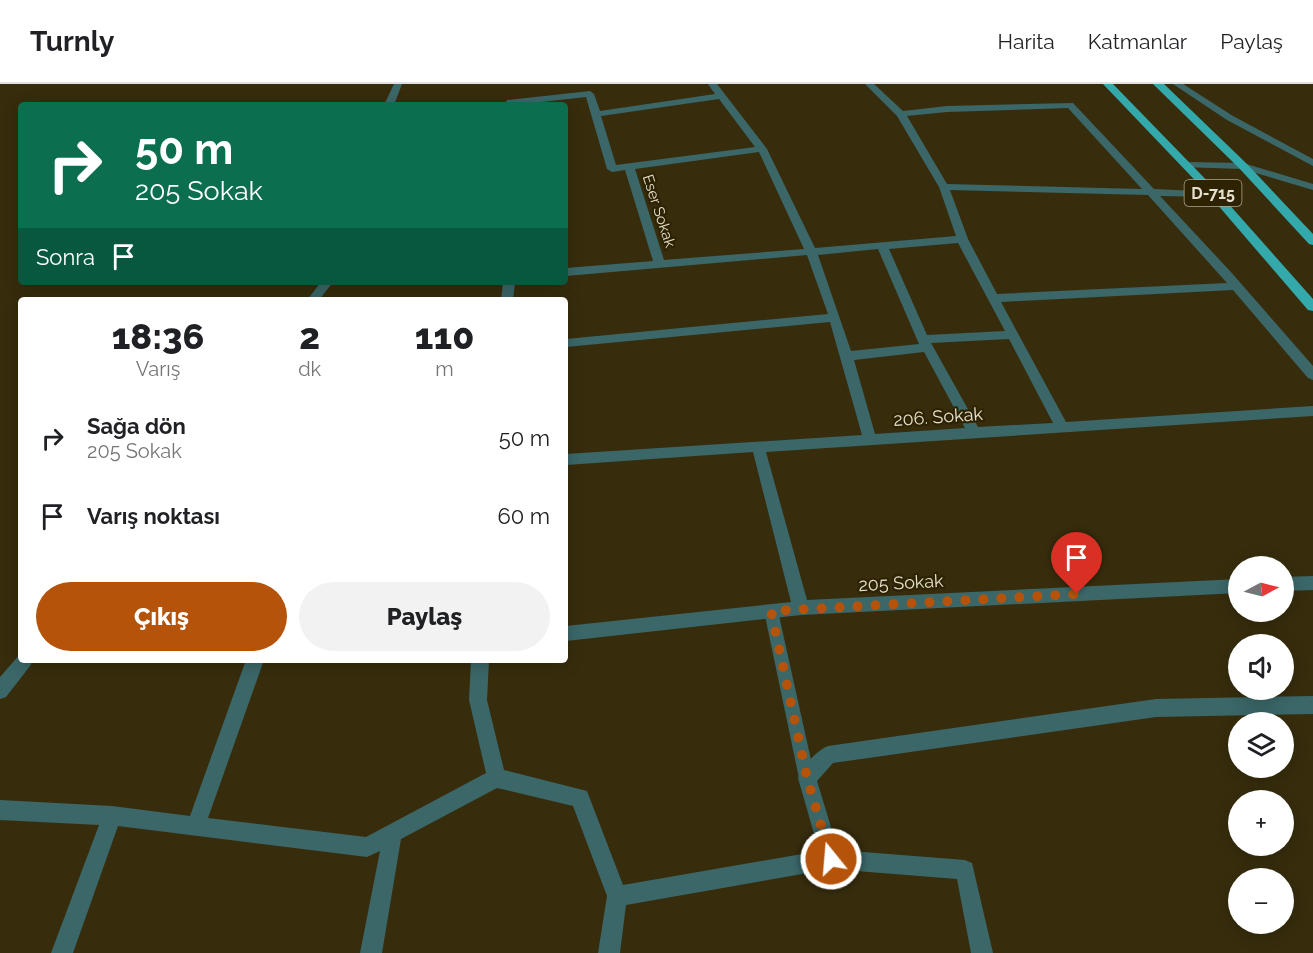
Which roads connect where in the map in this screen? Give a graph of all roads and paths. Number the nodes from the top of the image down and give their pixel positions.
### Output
1 (398, 84) edge
2 (712, 84) edge
3 (869, 84) edge
4 (1108, 84) edge
5 (1158, 84) edge
6 (1177, 84) edge
7 (722, 96) junction
8 (390, 102) edge
9 (510, 102) edge
10 (596, 114) junction
11 (901, 114) junction
12 (762, 149) junction
13 (1313, 163) edge
14 (1186, 165) junction
15 (1243, 166) junction
16 (629, 167) junction
17 (944, 187) junction
18 (1313, 187) edge
19 (1153, 193) junction
20 (1214, 194) junction
21 (962, 238) junction
22 (1313, 241) edge
23 (882, 246) junction
24 (811, 252) junction
25 (660, 264) junction
26 (568, 272) edge
27 (325, 285) edge
28 (1236, 286) junction
29 (315, 297) edge
30 (994, 298) junction
31 (1313, 307) edge
32 (835, 317) junction
33 (1013, 335) junction
34 (568, 343) edge
35 (926, 343) junction
36 (846, 356) junction
37 (1313, 375) edge
38 (1313, 411) edge
39 (1062, 427) junction
40 (974, 432) junction
41 (870, 439) junction
42 (758, 446) junction
43 (568, 459) edge
44 (1313, 583) edge
45 (1294, 584) edge
46 (1228, 587) edge
47 (801, 608) junction
48 (771, 611) junction
49 (568, 634) edge
50 (22, 663) edge
51 (254, 663) edge
52 (480, 663) edge
53 (0, 691) edge
54 (1313, 705) edge
55 (495, 778) junction
56 (807, 778) junction
57 (0, 810) edge
58 (112, 816) junction
59 (196, 826) junction
60 (393, 832) junction
61 (831, 859) junction
62 (616, 896) junction
63 (62, 953) edge
64 (372, 953) edge
65 (609, 953) edge
66 (982, 953) edge

1 - 8 street
2 - 7 street
3 - 11 street
4 - 14 highway, D-715
5 - 15 highway, D-715
6 - 13 street
7 - 10 street
7 - 12 street
9 - 10 street
10 - 16 street
11 - 17 street
11 - 19 street
12 - 16 street
12 - 24 street
14 - 15 street
14 - 20 highway, D-715
15 - 18 street
15 - 22 highway, D-715
16 - 25 street, Eser Sokak
17 - 19 street
17 - 21 street
19 - 20 street
19 - 28 street
20 - 31 highway, D-715
21 - 23 street
21 - 30 street
23 - 24 street
23 - 35 street
24 - 25 street
24 - 32 street
25 - 26 street
27 - 29 street
28 - 30 street
28 - 37 street
30 - 33 street
32 - 34 street
32 - 36 street
33 - 35 street
33 - 39 street
35 - 36 street
35 - 40 street
36 - 41 street
38 - 39 street, 206. Sokak
39 - 40 street, 206. Sokak
40 - 41 street, 206. Sokak
41 - 42 street, 206. Sokak
42 - 43 street, 206. Sokak
42 - 47 street
44 - 45 street
46 - 47 street, 205 Sokak
47 - 48 street, 205 Sokak
48 - 49 street, 205 Sokak
48 - 56 lane
50 - 53 street
51 - 59 street
52 - 55 street
54 - 56 street
55 - 60 street
55 - 62 street
56 - 61 street
57 - 58 street
58 - 59 street
58 - 63 street
59 - 60 street
60 - 64 street
61 - 62 street
61 - 66 street
62 - 65 street

